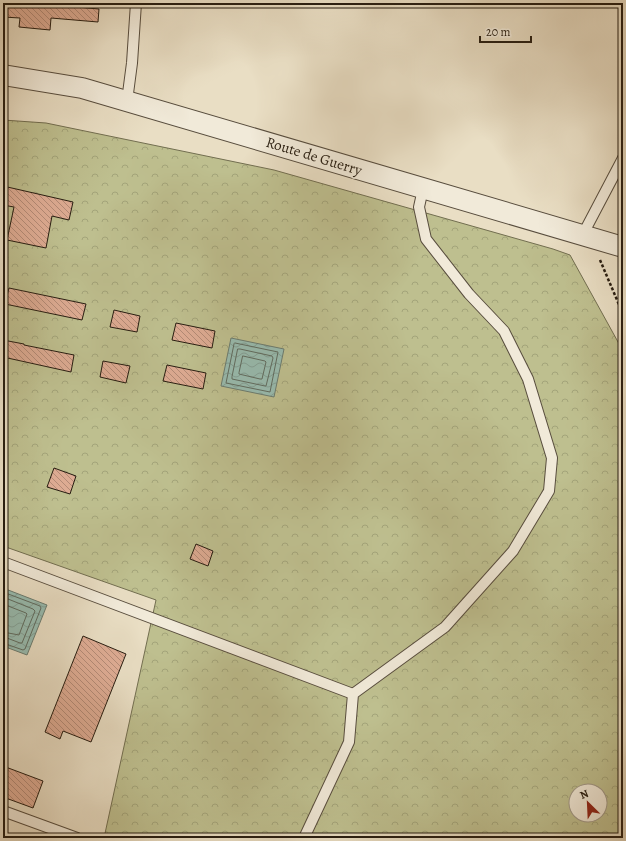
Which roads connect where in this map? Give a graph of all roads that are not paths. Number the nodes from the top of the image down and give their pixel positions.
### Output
1 (136, 3) edge
2 (3, 75) edge
3 (127, 101) junction
4 (623, 158) edge
5 (424, 189) junction
6 (588, 237) junction
7 (623, 248) edge
8 (3, 562) edge
9 (353, 694) junction
10 (3, 811) edge
11 (77, 838) edge
12 (304, 838) edge

1 - 3 lane
2 - 3 street, Route de Guerry
3 - 5 street, Route de Guerry
4 - 6 lane
5 - 6 street, Route de Guerry
5 - 9 lane
6 - 7 street, Route de Guerry
8 - 9 lane
9 - 12 lane
10 - 11 lane

